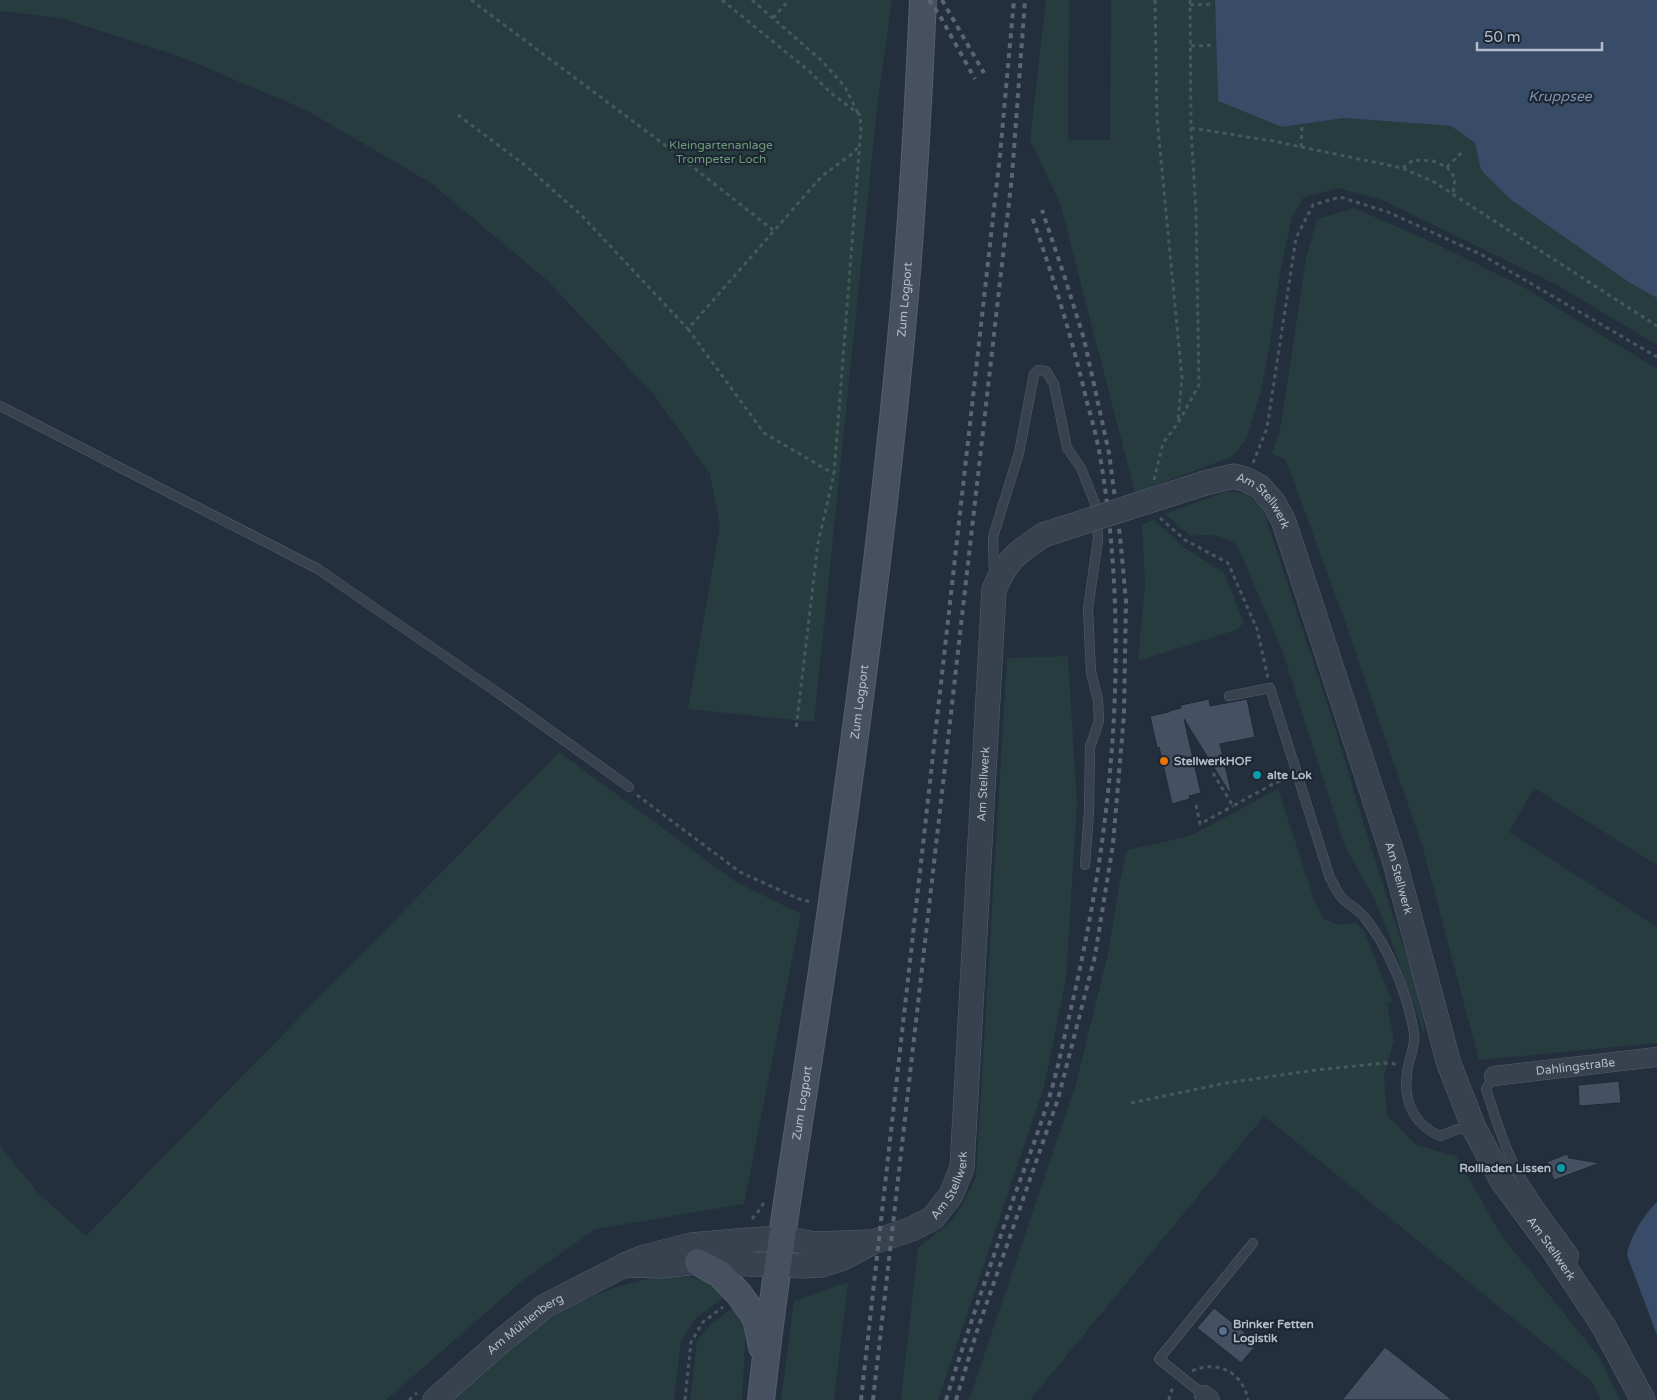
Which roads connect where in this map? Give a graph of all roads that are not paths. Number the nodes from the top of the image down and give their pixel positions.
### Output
1 (923, 0) edge
2 (0, 406) edge
3 (994, 590) junction
4 (1229, 696) dead end
5 (629, 787) road end
6 (1085, 864) dead end
7 (1657, 1057) edge
8 (1494, 1076) joint
9 (1474, 1128) junction
10 (782, 1238) junction
11 (873, 1242) junction
12 (1253, 1243) dead end
13 (698, 1262) junction
14 (625, 1265) junction
15 (778, 1265) junction
16 (1566, 1269) junction
17 (765, 1360) junction
18 (1207, 1398) edge
19 (435, 1400) edge
20 (761, 1400) edge
21 (1643, 1400) edge

1 - 10 main road, Zum Logport
2 - 5 lane
3 - 6 lane
3 - 9 street, Am Stellwerk, bridge
3 - 11 street, Am Stellwerk
4 - 9 lane
7 - 8 street, Dahlingstraße
8 - 16 lane
9 - 16 street, Am Stellwerk
10 - 11 street, Am Stellwerk
10 - 14 street, Am Mühlenberg
10 - 15 main road, Zum Logport
11 - 15 street, Am Stellwerk
12 - 18 lane
13 - 14 street, Am Mühlenberg
13 - 15 street, Am Mühlenberg
13 - 17 main road
14 - 19 street, Am Mühlenberg
15 - 17 main road, Zum Logport
16 - 21 street, Am Stellwerk
17 - 20 main road, Zum Logport

